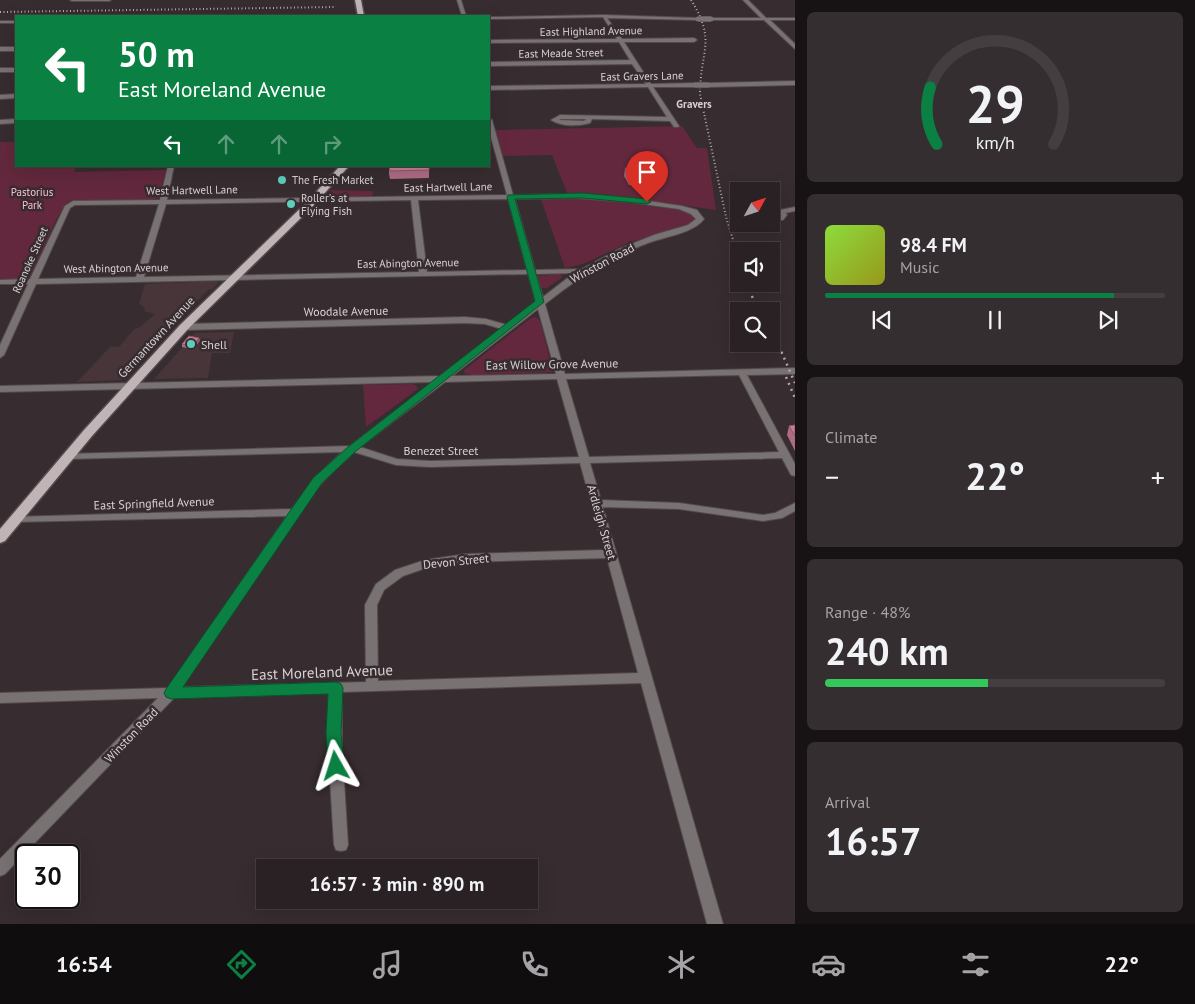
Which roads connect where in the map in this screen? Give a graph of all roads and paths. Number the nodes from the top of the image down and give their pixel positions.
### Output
1 (72, 0) edge
2 (109, 0) edge
3 (358, 0) edge
4 (459, 0) edge
5 (745, 0) edge
6 (361, 15) edge
7 (464, 15) edge
8 (604, 16) junction
9 (490, 18) edge
10 (765, 19) junction
11 (795, 19) edge
12 (0, 22) edge
13 (15, 22) edge
14 (694, 40) dead end
15 (619, 41) junction
16 (490, 42) edge
17 (795, 47) edge
18 (0, 49) edge
19 (15, 49) edge
20 (633, 62) junction
21 (490, 64) edge
22 (0, 70) edge
23 (15, 70) edge
24 (792, 83) edge
25 (649, 86) junction
26 (490, 88) edge
27 (795, 90) edge
28 (15, 96) edge
29 (0, 97) edge
30 (590, 117) junction
31 (671, 119) junction
32 (15, 121) edge
33 (0, 122) edge
34 (676, 126) dead end
35 (490, 129) edge
36 (492, 146) edge
37 (171, 167) edge
38 (344, 167) edge
39 (510, 197) junction
40 (414, 198) junction
41 (315, 200) junction
42 (162, 201) junction
43 (71, 204) joint
44 (795, 210) edge
45 (780, 212) joint
46 (699, 216) joint
47 (780, 217) edge
48 (583, 271) junction
49 (532, 272) junction
50 (422, 274) junction
51 (233, 278) junction
52 (140, 279) junction
53 (33, 281) junction
54 (0, 282) edge
55 (540, 302) junction
56 (184, 326) junction
57 (507, 328) junction
58 (0, 355) edge
59 (795, 371) edge
60 (742, 372) junction
61 (561, 377) junction
62 (441, 379) junction
63 (130, 386) junction
64 (0, 389) edge
65 (352, 449) junction
66 (786, 455) junction
67 (68, 456) junction
68 (585, 460) junction
69 (795, 473) edge
70 (596, 503) junction
71 (792, 508) edge
72 (295, 512) junction
73 (14, 519) junction
74 (1, 536) edge
75 (611, 554) junction
76 (646, 678) junction
77 (372, 687) junction
78 (336, 688) junction
79 (171, 693) junction
80 (0, 698) edge
81 (341, 845) dead end
82 (0, 869) edge
83 (715, 924) edge

1 - 2 street
3 - 6 main road
4 - 7 street
5 - 10 street
8 - 9 street
8 - 10 street, bridge
8 - 15 street
10 - 11 street
10 - 17 street
12 - 13 street
14 - 15 street, East Highland Avenue
15 - 16 street, East Highland Avenue
15 - 20 street
18 - 19 street
20 - 21 street, East Meade Street
20 - 25 street
22 - 23 street
24 - 25 street, East Gravers Lane, bridge
24 - 27 street
25 - 26 street, East Gravers Lane
25 - 31 street
28 - 29 street
30 - 30 street
30 - 31 street
31 - 34 street
32 - 33 street
35 - 36 street, Ardleigh Street
36 - 39 street, Ardleigh Street
37 - 42 street
38 - 41 main road, Germantown Avenue
39 - 40 street, East Hartwell Lane
39 - 46 street, East Hartwell Lane
39 - 49 street, Ardleigh Street
40 - 41 street, East Hartwell Lane
40 - 50 street
41 - 42 street, West Hartwell Lane
41 - 51 main road, Germantown Avenue
42 - 43 street, West Hartwell Lane
42 - 52 street
43 - 53 street, Roanoke Street
44 - 45 street
45 - 47 street
46 - 48 street, Winston Road
48 - 49 street, East Abington Avenue
48 - 55 street, Winston Road
49 - 50 street, East Abington Avenue
49 - 55 street, Ardleigh Street
50 - 51 street, East Abington Avenue
51 - 52 street, West Abington Avenue
51 - 56 main road, Germantown Avenue
52 - 53 street, West Abington Avenue
53 - 54 street, West Abington Avenue
53 - 58 street, Roanoke Street
55 - 57 street, Winston Road
55 - 61 street, Ardleigh Street
56 - 57 street, Woodale Avenue
56 - 63 main road, Germantown Avenue
57 - 62 street, Winston Road
59 - 60 street, East Willow Grove Avenue
60 - 61 street, East Willow Grove Avenue
60 - 66 street
61 - 62 street, East Willow Grove Avenue
61 - 68 street, Ardleigh Street
62 - 63 street, East Willow Grove Avenue
62 - 65 street, Winston Road
63 - 64 street, East Willow Grove Avenue
63 - 67 main road, Germantown Avenue
65 - 67 street, Benezet Street
65 - 68 street, Benezet Street
65 - 72 street, Winston Road
66 - 68 street, Benezet Street
66 - 69 street
67 - 73 main road, Germantown Avenue
68 - 70 street, Ardleigh Street
70 - 71 street
70 - 75 street, Ardleigh Street
72 - 73 street, East Springfield Avenue
72 - 79 street, Winston Road
73 - 74 main road, Germantown Avenue
75 - 76 street, Ardleigh Street
75 - 77 street, Devon Street
76 - 77 street, East Moreland Avenue
76 - 83 street, Ardleigh Street
77 - 78 street, East Moreland Avenue
78 - 79 street, East Moreland Avenue
78 - 81 street
79 - 80 street, East Moreland Avenue
79 - 82 street, Winston Road

